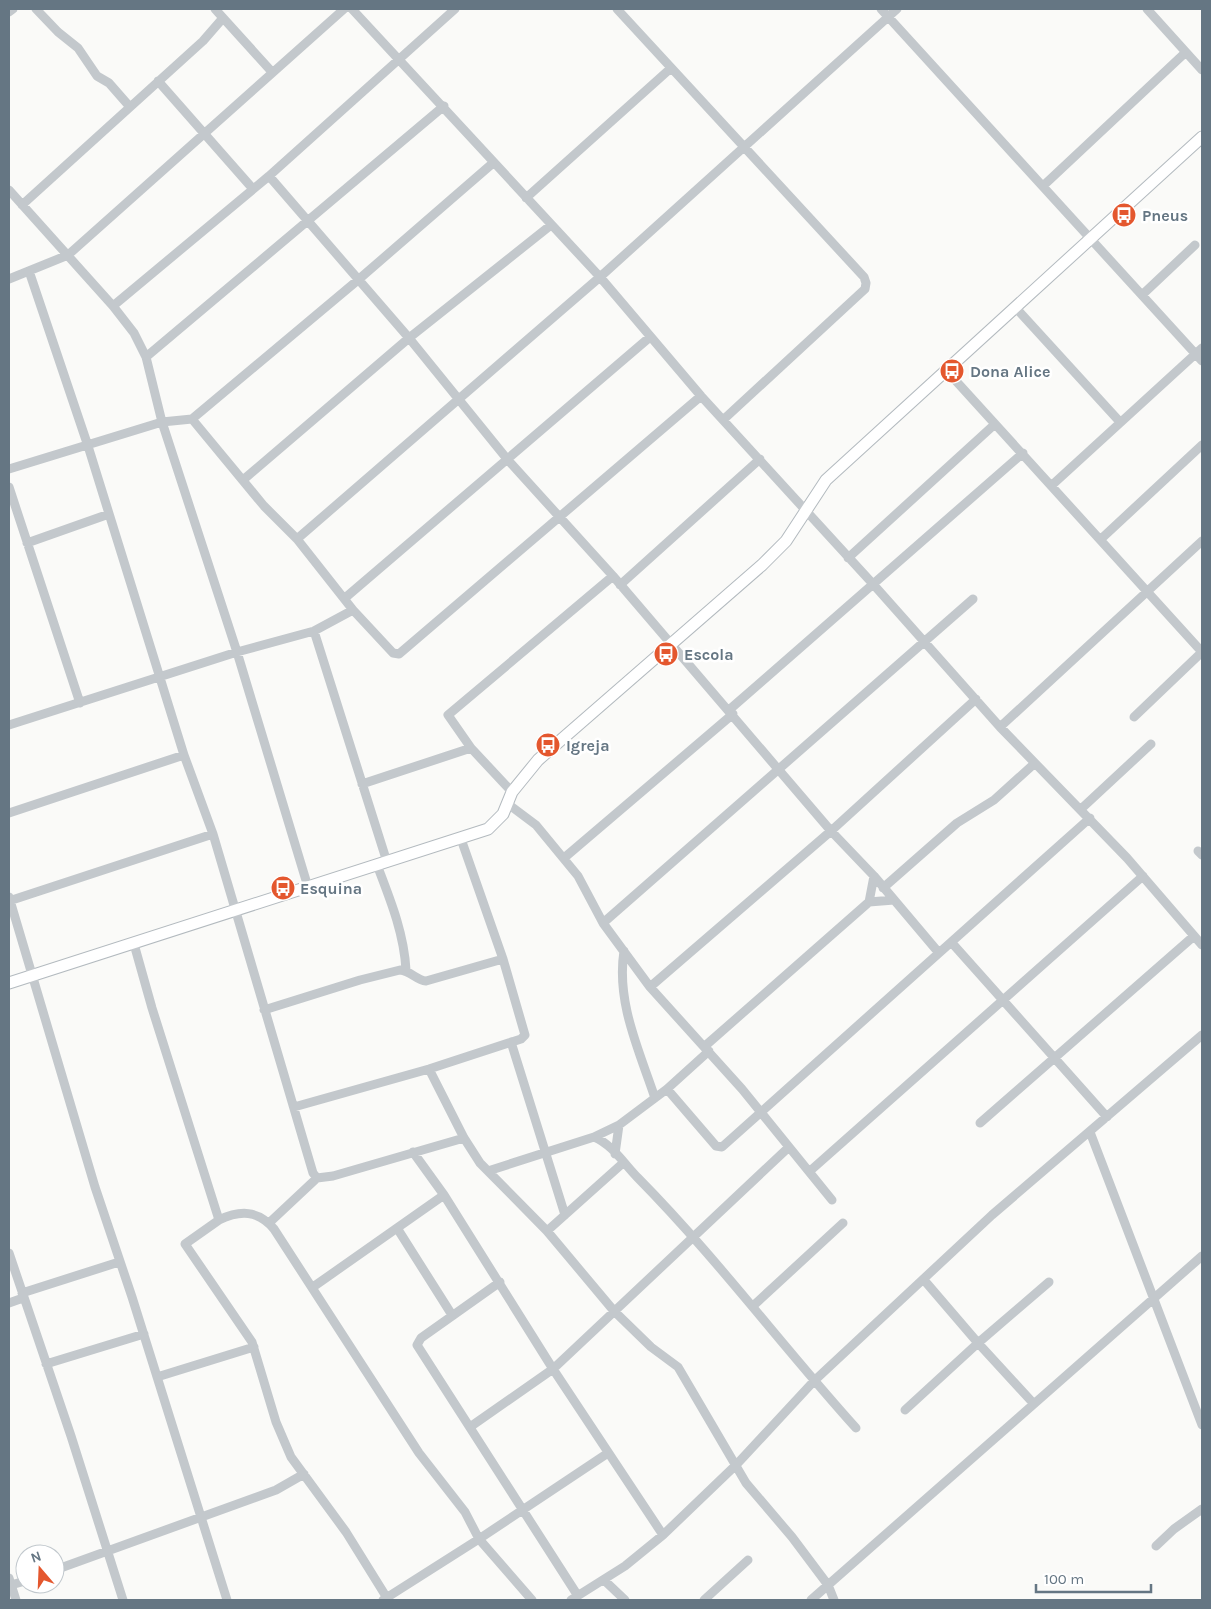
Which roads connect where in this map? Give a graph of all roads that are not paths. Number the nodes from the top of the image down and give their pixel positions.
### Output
1 (13, 9) edge
2 (36, 9) edge
3 (215, 9) edge
4 (344, 9) edge
5 (352, 9) edge
6 (455, 9) edge
7 (617, 9) edge
8 (881, 9) edge
9 (897, 9) edge
10 (1147, 9) edge
11 (9, 12) edge
12 (889, 17) junction
13 (224, 18) junction
14 (1186, 52) junction
15 (400, 60) junction
16 (671, 68) junction
17 (1202, 70) edge
18 (272, 72) junction
19 (158, 81) junction
20 (444, 106) junction
21 (130, 107) junction
22 (205, 136) junction
23 (1202, 137) edge
24 (744, 146) junction
25 (493, 163) junction
26 (269, 176) junction
27 (1043, 186) junction
28 (252, 189) junction
29 (9, 190) edge
30 (526, 198) junction
31 (22, 205) junction
32 (307, 221) junction
33 (551, 225) junction
34 (1090, 239) junction
35 (1195, 245) dead end
36 (68, 256) junction
37 (29, 271) junction
38 (600, 277) junction
39 (9, 279) edge
40 (358, 280) junction
41 (1142, 295) junction
42 (113, 306) junction
43 (1015, 307) junction
44 (650, 337) junction
45 (409, 338) junction
46 (1200, 354) edge
47 (146, 357) junction
48 (946, 370) junction
49 (701, 396) junction
50 (457, 399) junction
51 (192, 419) junction
52 (723, 420) junction
53 (162, 422) junction
54 (1120, 422) junction
55 (996, 424) junction
56 (1202, 445) edge
57 (88, 446) junction
58 (1023, 453) junction
59 (507, 459) junction
60 (760, 459) junction
61 (9, 469) edge
62 (243, 480) junction
63 (1051, 486) junction
64 (9, 487) edge
65 (807, 511) junction
66 (109, 514) junction
67 (559, 517) junction
68 (297, 539) junction
69 (1101, 539) junction
70 (1202, 542) edge
71 (27, 544) junction
72 (848, 558) junction
73 (613, 576) junction
74 (873, 584) junction
75 (620, 585) junction
76 (1147, 592) junction
77 (345, 598) junction
78 (973, 599) dead end
79 (353, 610) junction
80 (314, 631) junction
81 (924, 641) junction
82 (670, 644) junction
83 (237, 652) junction
84 (1202, 652) edge
85 (161, 677) junction
86 (976, 699) junction
87 (80, 703) junction
88 (731, 712) junction
89 (1134, 717) dead end
90 (9, 725) edge
91 (1000, 727) junction
92 (1151, 744) dead end
93 (471, 748) junction
94 (184, 755) junction
95 (1034, 764) junction
96 (780, 770) junction
97 (362, 784) junction
98 (510, 798) junction
99 (1081, 809) junction
100 (9, 813) edge
101 (1090, 818) junction
102 (831, 831) junction
103 (213, 834) junction
104 (461, 839) junction
105 (564, 858) junction
106 (382, 863) junction
107 (874, 876) junction
108 (1143, 876) junction
109 (308, 887) junction
110 (884, 888) junction
111 (9, 900) edge
112 (894, 900) junction
113 (869, 902) junction
114 (235, 912) junction
115 (603, 923) junction
116 (1194, 936) junction
117 (952, 943) junction
118 (134, 944) junction
119 (1202, 945) edge
120 (624, 952) junction
121 (939, 953) junction
122 (503, 959) junction
123 (406, 970) junction
124 (31, 976) junction
125 (9, 983) edge
126 (650, 986) junction
127 (1003, 1000) junction
128 (264, 1010) junction
129 (1202, 1035) edge
130 (511, 1042) junction
131 (707, 1048) junction
132 (1056, 1059) junction
133 (429, 1069) junction
134 (667, 1089) junction
135 (655, 1098) junction
136 (294, 1107) junction
137 (760, 1114) junction
138 (1107, 1117) junction
139 (980, 1122) dead end
140 (619, 1125) junction
141 (1090, 1132) junction
142 (594, 1137) junction
143 (464, 1138) junction
144 (789, 1147) junction
145 (547, 1151) junction
146 (413, 1152) junction
147 (615, 1154) junction
148 (623, 1163) junction
149 (488, 1171) junction
150 (810, 1171) junction
151 (317, 1178) junction
152 (444, 1195) junction
153 (832, 1200) dead end
154 (565, 1215) junction
155 (219, 1220) junction
156 (843, 1223) dead end
157 (269, 1224) junction
158 (397, 1228) junction
159 (547, 1231) junction
160 (692, 1238) junction
161 (9, 1253) edge
162 (1202, 1256) edge
163 (119, 1262) junction
164 (924, 1280) junction
165 (500, 1282) junction
166 (1049, 1282) dead end
167 (313, 1287) junction
168 (22, 1296) junction
169 (1154, 1300) junction
170 (9, 1303) edge
171 (753, 1306) junction
172 (614, 1310) junction
173 (452, 1315) junction
174 (144, 1334) junction
175 (978, 1343) junction
176 (254, 1347) junction
177 (46, 1364) junction
178 (553, 1369) junction
179 (157, 1377) junction
180 (814, 1381) junction
181 (1034, 1404) junction
182 (905, 1410) dead end
183 (1202, 1425) edge
184 (470, 1426) junction
185 (856, 1428) dead end
186 (608, 1453) junction
187 (737, 1464) junction
188 (304, 1474) junction
189 (1202, 1509) edge
190 (524, 1510) junction
191 (201, 1518) junction
192 (664, 1535) junction
193 (479, 1540) junction
194 (1156, 1546) dead end
195 (108, 1552) junction
196 (748, 1560) dead end
197 (65, 1567) edge
198 (605, 1581) junction
199 (10, 1582) edge
200 (828, 1585) junction
201 (575, 1598) edge
202 (385, 1599) edge
203 (16, 1600) edge
204 (123, 1600) edge
205 (227, 1600) edge
206 (532, 1600) edge
207 (625, 1600) edge
208 (704, 1600) edge
209 (811, 1600) edge
210 (834, 1600) edge

1 - 11 street
2 - 21 street
3 - 13 street
4 - 18 street
5 - 15 street
6 - 15 street
7 - 16 street
8 - 12 street
9 - 12 street
10 - 14 street
12 - 24 street
12 - 27 street
13 - 18 street
13 - 19 street
14 - 17 street
14 - 27 street
15 - 20 street
15 - 26 street
16 - 24 street
16 - 30 street
18 - 22 street
19 - 21 street
19 - 22 street
20 - 25 street
20 - 32 street
21 - 31 street
22 - 28 street
22 - 36 street
23 - 34 street
24 - 38 street
24 - 52 street
25 - 30 street
25 - 40 street
26 - 28 street
26 - 32 street
27 - 34 street
28 - 42 street
29 - 31 street
30 - 33 street
31 - 36 street
32 - 40 street
32 - 47 street
33 - 38 street
33 - 45 street
34 - 41 street
34 - 43 street
35 - 41 street
36 - 37 street
36 - 42 street
37 - 39 street
37 - 57 street
38 - 44 street
38 - 50 street
40 - 45 street
40 - 51 street
41 - 46 street
42 - 47 street
43 - 48 street
43 - 54 street
44 - 49 street
44 - 59 street
45 - 50 street
45 - 62 street
46 - 54 street
47 - 53 street
48 - 55 street
48 - 65 street
49 - 52 street
49 - 67 street
50 - 59 street
50 - 68 street
51 - 53 street
51 - 62 street
52 - 60 street
53 - 57 street
53 - 83 street
54 - 63 street
55 - 58 street
55 - 72 street
56 - 69 street
57 - 61 street
57 - 66 street
58 - 63 street
58 - 74 street
59 - 67 street
59 - 77 street
60 - 65 street
60 - 75 street
62 - 68 street
63 - 69 street
64 - 71 street
65 - 72 street
65 - 82 street
66 - 71 street
66 - 85 street
67 - 73 street
67 - 79 street
68 - 77 street
69 - 76 street
70 - 76 street
71 - 87 street
72 - 74 street
73 - 75 street
73 - 93 street
74 - 81 street
74 - 88 street
75 - 82 street
76 - 84 street
76 - 91 street
77 - 79 street
78 - 81 street
79 - 80 street
80 - 83 street
80 - 97 street
81 - 86 street
81 - 96 street
82 - 88 street
82 - 98 street
83 - 85 street
83 - 109 street
84 - 89 street
85 - 87 street
85 - 94 street
86 - 91 street
86 - 102 street
87 - 90 street
88 - 96 street
88 - 105 street
91 - 95 street
92 - 99 street
93 - 97 street
93 - 98 street
94 - 100 street
94 - 103 street
95 - 99 street
95 - 110 street
96 - 102 street
96 - 115 street
97 - 106 street
98 - 104 street
98 - 105 street
99 - 101 street
101 - 108 street
101 - 117 street
102 - 107 street
102 - 126 street
103 - 111 street
103 - 114 street
104 - 106 street
104 - 122 street
105 - 115 street
106 - 109 street
106 - 123 street
107 - 110 street
107 - 113 street
108 - 116 street
108 - 127 street
109 - 114 street
110 - 112 street
111 - 124 street
112 - 113 street
112 - 121 street
113 - 131 street
114 - 118 street
114 - 128 street
115 - 120 street
116 - 119 street
116 - 132 street
117 - 121 street
117 - 127 street
118 - 124 street
118 - 155 street
120 - 126 street
120 - 135 street
121 - 137 street
122 - 123 street
122 - 130 street
123 - 128 street
124 - 125 street
124 - 163 street
126 - 131 street
127 - 132 street
127 - 150 street
128 - 136 street
129 - 138 street
130 - 133 street
130 - 145 street
131 - 134 street
131 - 137 street
132 - 138 street
132 - 139 street
133 - 136 street
133 - 143 street
134 - 135 street
134 - 137 street
135 - 140 street
136 - 151 street
137 - 144 street
138 - 141 street
140 - 142 street
140 - 147 street
141 - 164 street
141 - 169 street
142 - 145 street
142 - 147 street
143 - 146 street
143 - 149 street
144 - 150 street
144 - 160 street
145 - 149 street
145 - 154 street
146 - 151 street
146 - 152 street
147 - 148 street
148 - 154 street
148 - 160 street
149 - 159 street
150 - 153 street
151 - 157 street
152 - 158 street
152 - 165 street
154 - 159 street
155 - 157 street
155 - 176 street
156 - 171 street
157 - 167 street
158 - 167 street
158 - 173 street
159 - 172 street
160 - 171 street
160 - 172 street
161 - 168 street
162 - 169 street
163 - 168 street
163 - 174 street
164 - 175 street
164 - 180 street
165 - 173 street
165 - 178 street
166 - 175 street
167 - 193 street
168 - 170 street
168 - 177 street
169 - 181 street
169 - 183 street
171 - 180 street
172 - 178 street
172 - 187 street
173 - 184 street
174 - 177 street
174 - 179 street
175 - 181 street
175 - 182 street
176 - 179 street
176 - 188 street
177 - 195 street
178 - 184 street
178 - 186 street
179 - 191 street
180 - 185 street
180 - 187 street
181 - 200 street
184 - 190 street
186 - 190 street
186 - 192 street
187 - 192 street
187 - 200 street
188 - 191 street
188 - 202 street
189 - 194 street
190 - 193 street
190 - 201 street
191 - 195 street
191 - 205 street
192 - 198 street
193 - 202 street
193 - 206 street
195 - 197 street
195 - 204 street
196 - 208 street
198 - 201 street
198 - 207 street
199 - 203 street
200 - 209 street
200 - 210 street

